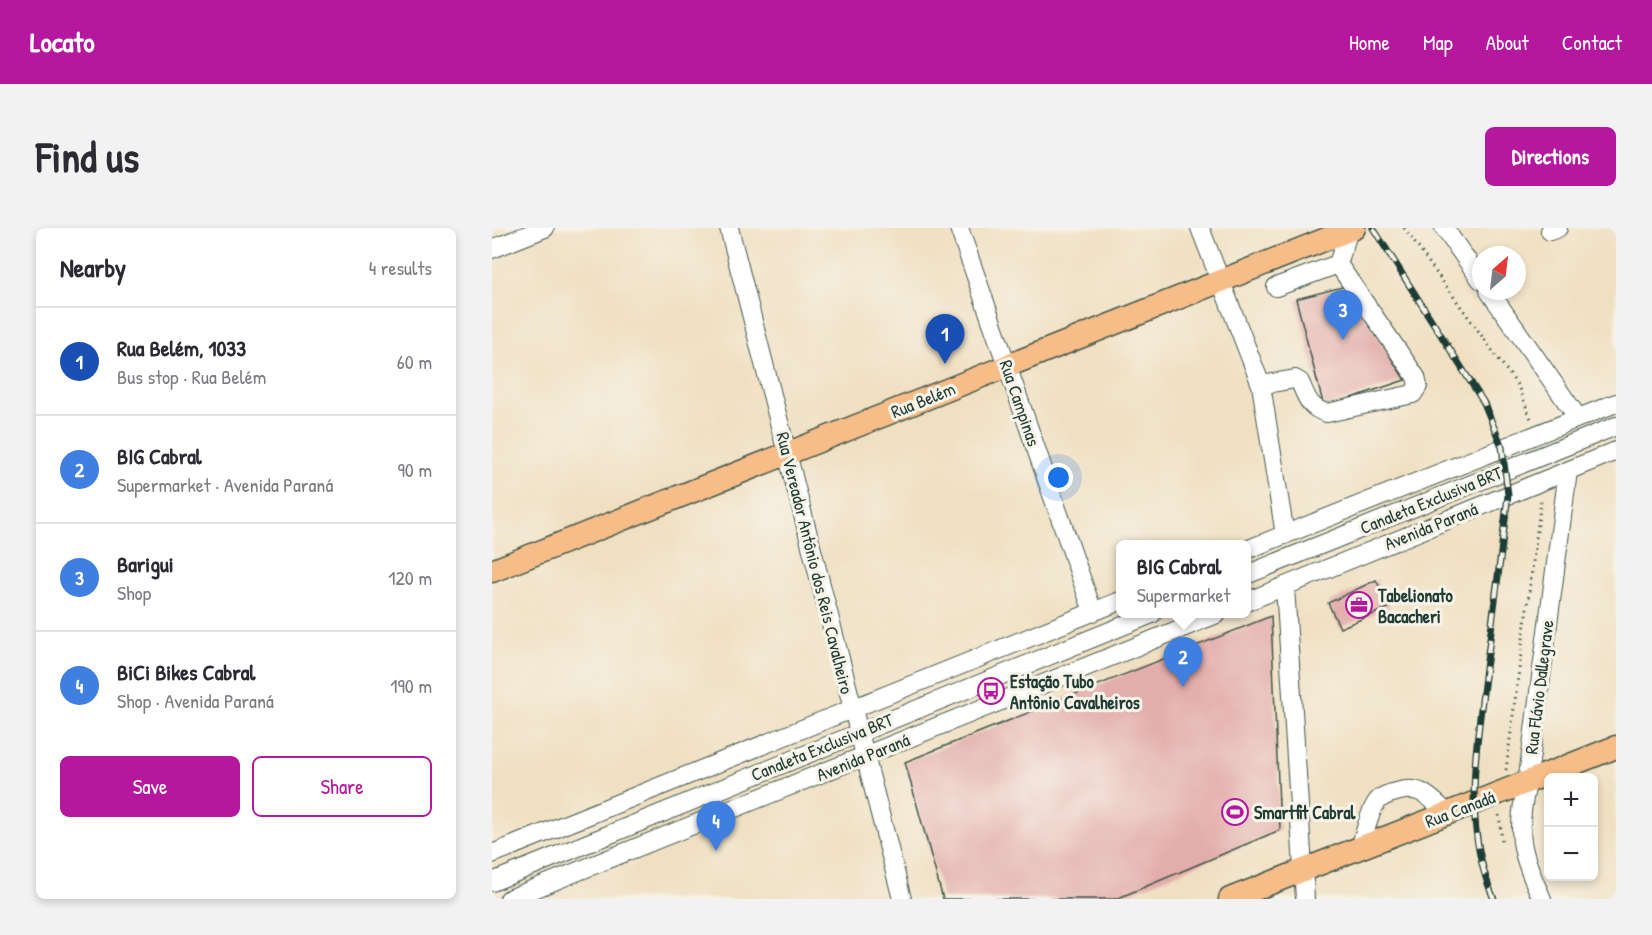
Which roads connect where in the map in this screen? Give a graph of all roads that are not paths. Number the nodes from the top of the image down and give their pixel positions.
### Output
1 (545, 228) edge
2 (729, 228) edge
3 (959, 228) edge
4 (1200, 228) edge
5 (1444, 228) edge
6 (1350, 229) edge
7 (492, 249) edge
8 (1263, 264) junction
9 (1338, 264) junction
10 (1472, 267) edge
11 (1221, 281) junction
12 (1295, 281) junction
13 (1276, 287) dead end
14 (1495, 300) edge
15 (1007, 366) junction
16 (1261, 385) junction
17 (1616, 403) edge
18 (1578, 418) junction
19 (1616, 426) edge
20 (1616, 451) edge
21 (787, 454) junction
22 (1568, 471) junction
23 (1285, 535) junction
24 (1251, 548) edge
25 (492, 571) edge
26 (1251, 573) edge
27 (1286, 586) junction
28 (1251, 600) edge
29 (1116, 603) edge
30 (1093, 612) junction
31 (1142, 618) edge
32 (1207, 618) edge
33 (853, 708) junction
34 (859, 732) junction
35 (1616, 747) edge
36 (865, 756) junction
37 (1527, 784) junction
38 (1448, 814) junction
39 (1360, 848) junction
40 (492, 854) edge
41 (1304, 869) junction
42 (492, 882) edge
43 (509, 899) edge
44 (902, 899) edge
45 (1230, 899) edge
46 (1305, 899) edge
47 (1542, 899) edge

1 - 7 street
2 - 21 street, Rua Vereador Antônio dos Reis Cavalheiro
3 - 15 street, Rua Campinas
4 - 11 street
5 - 10 street
6 - 8 main road, Rua Belém
6 - 9 street
8 - 11 main road, Rua Belém
8 - 12 street
9 - 12 street
9 - 16 street
11 - 15 main road, Rua Belém
11 - 16 street
12 - 13 street
14 - 18 street
15 - 21 main road, Rua Belém
15 - 30 street, Rua Campinas
16 - 23 street
17 - 18 street
18 - 23 street
19 - 26 street, Canaleta Exclusiva BRT
20 - 22 street, Avenida Paraná
21 - 25 main road, Rua Belém
21 - 33 street, Rua Vereador Antônio dos Reis Cavalheiro
22 - 27 street, Avenida Paraná
22 - 37 street, Rua Flávio Dallegrave
23 - 24 street
27 - 28 street, Avenida Paraná
27 - 41 street
29 - 30 street
30 - 33 street
31 - 34 street, Canaleta Exclusiva BRT
32 - 36 street, Avenida Paraná
33 - 34 street, Rua Vereador Antônio dos Reis Cavalheiro
33 - 40 street
34 - 36 street, Rua Vereador Antônio dos Reis Cavalheiro
34 - 42 street, Canaleta Exclusiva BRT
35 - 37 main road, Rua Canadá
36 - 43 street, Avenida Paraná
36 - 44 street, Rua Vereador Antônio dos Reis Cavalheiro
37 - 38 main road, Rua Canadá
37 - 47 street, Rua Flávio Dallegrave
38 - 39 main road, Rua Canadá
38 - 39 street
39 - 41 main road, Rua Canadá
41 - 45 main road, Rua Canadá
41 - 46 street

